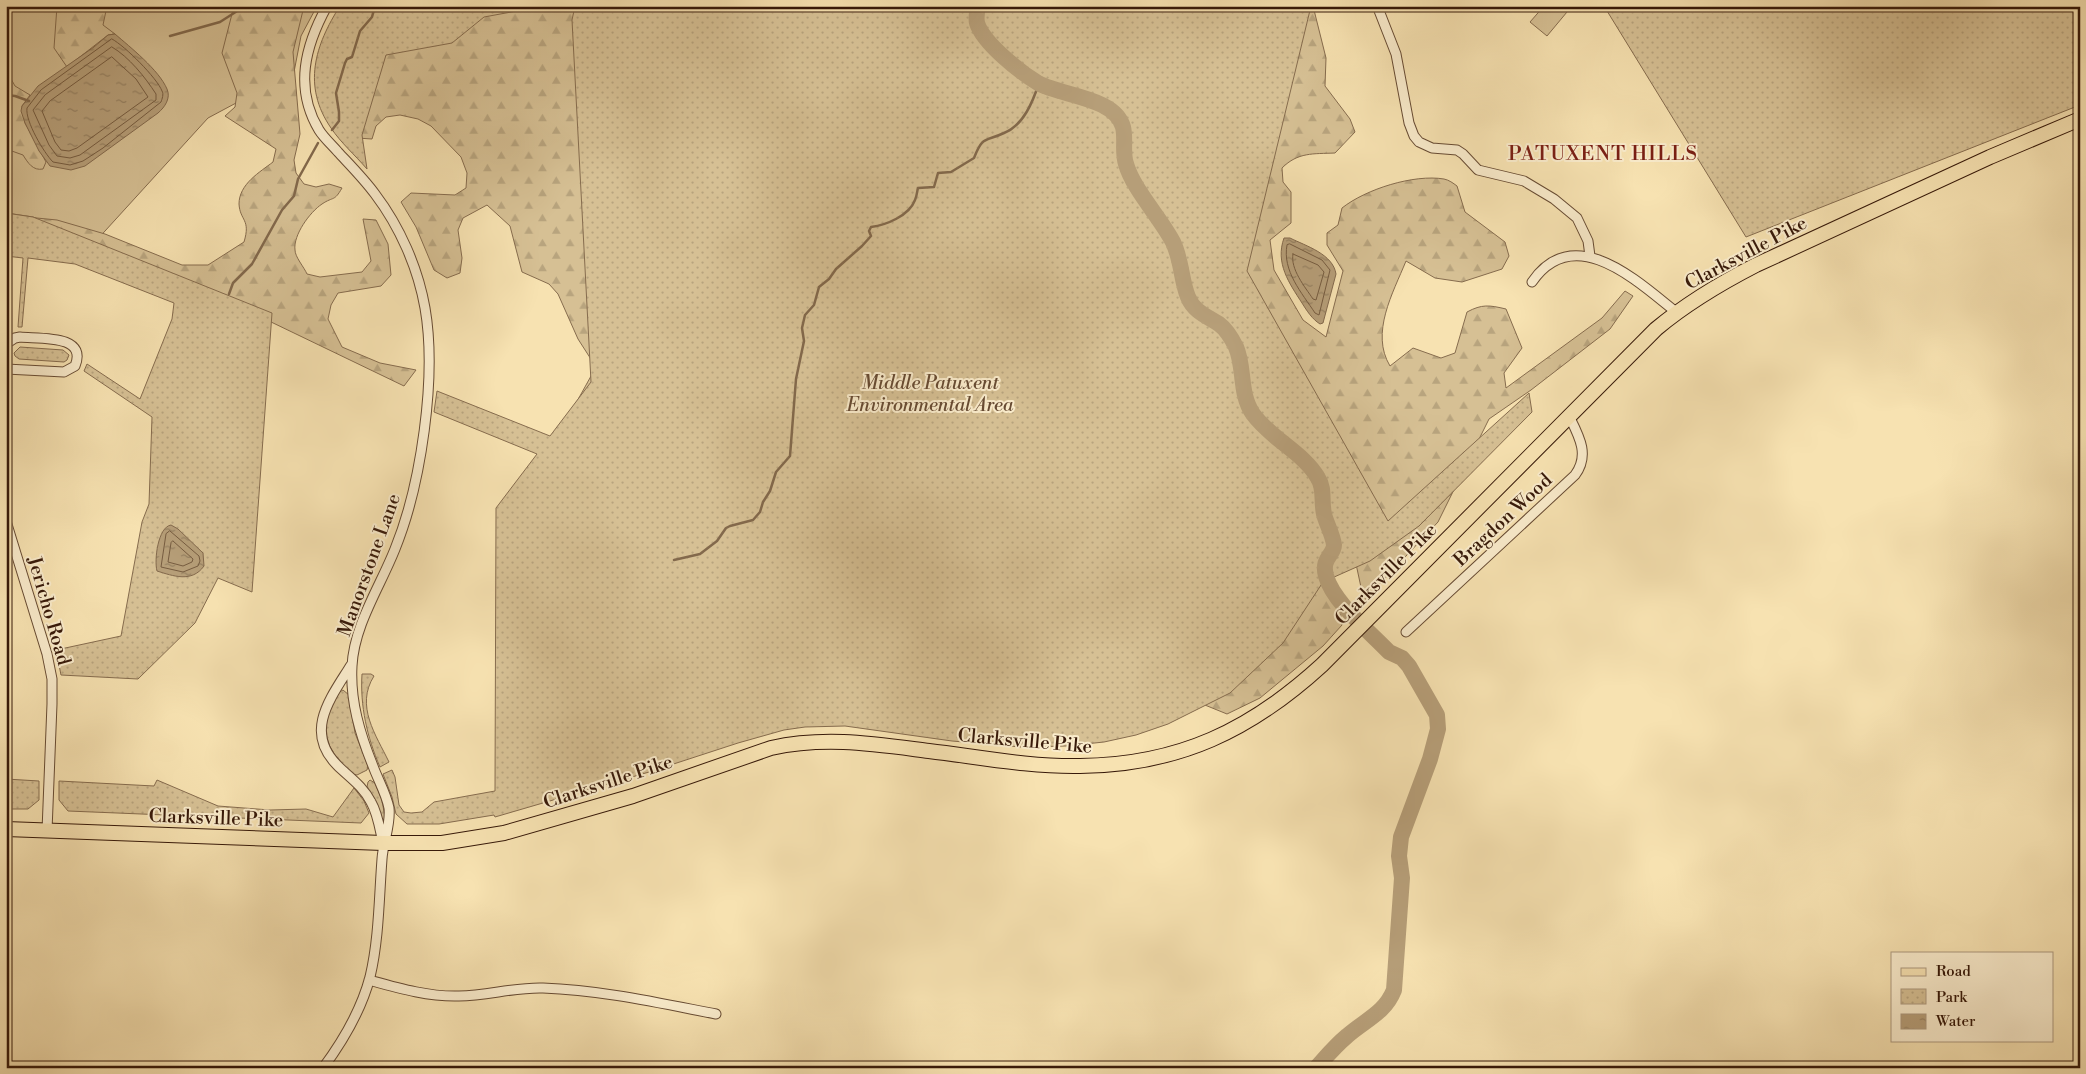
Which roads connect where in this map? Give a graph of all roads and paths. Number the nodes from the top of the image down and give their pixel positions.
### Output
1 (327, 6) edge
2 (1378, 8) dead end
3 (2080, 119) edge
4 (1590, 256) junction
5 (1532, 282) dead end
6 (1676, 312) junction
7 (6, 344) edge
8 (6, 369) edge
9 (1569, 416) junction
10 (6, 521) edge
11 (1406, 632) dead end
12 (352, 665) junction
13 (6, 829) edge
14 (47, 830) junction
15 (383, 843) junction
16 (369, 980) junction
17 (716, 1014) dead end
18 (323, 1068) edge

1 - 12 street, Manorstone Lane
2 - 4 street
3 - 6 main road, Clarksville Pike
4 - 5 street
4 - 6 street
6 - 9 main road, Clarksville Pike
7 - 8 street
9 - 11 street, Bragdon Wood
9 - 15 main road, Clarksville Pike
10 - 14 street, Jericho Road
12 - 15 street, Manorstone Lane
12 - 15 street, Manorstone Lane
13 - 14 main road, Clarksville Pike
14 - 15 main road, Clarksville Pike
15 - 16 street
16 - 17 street
16 - 18 street

